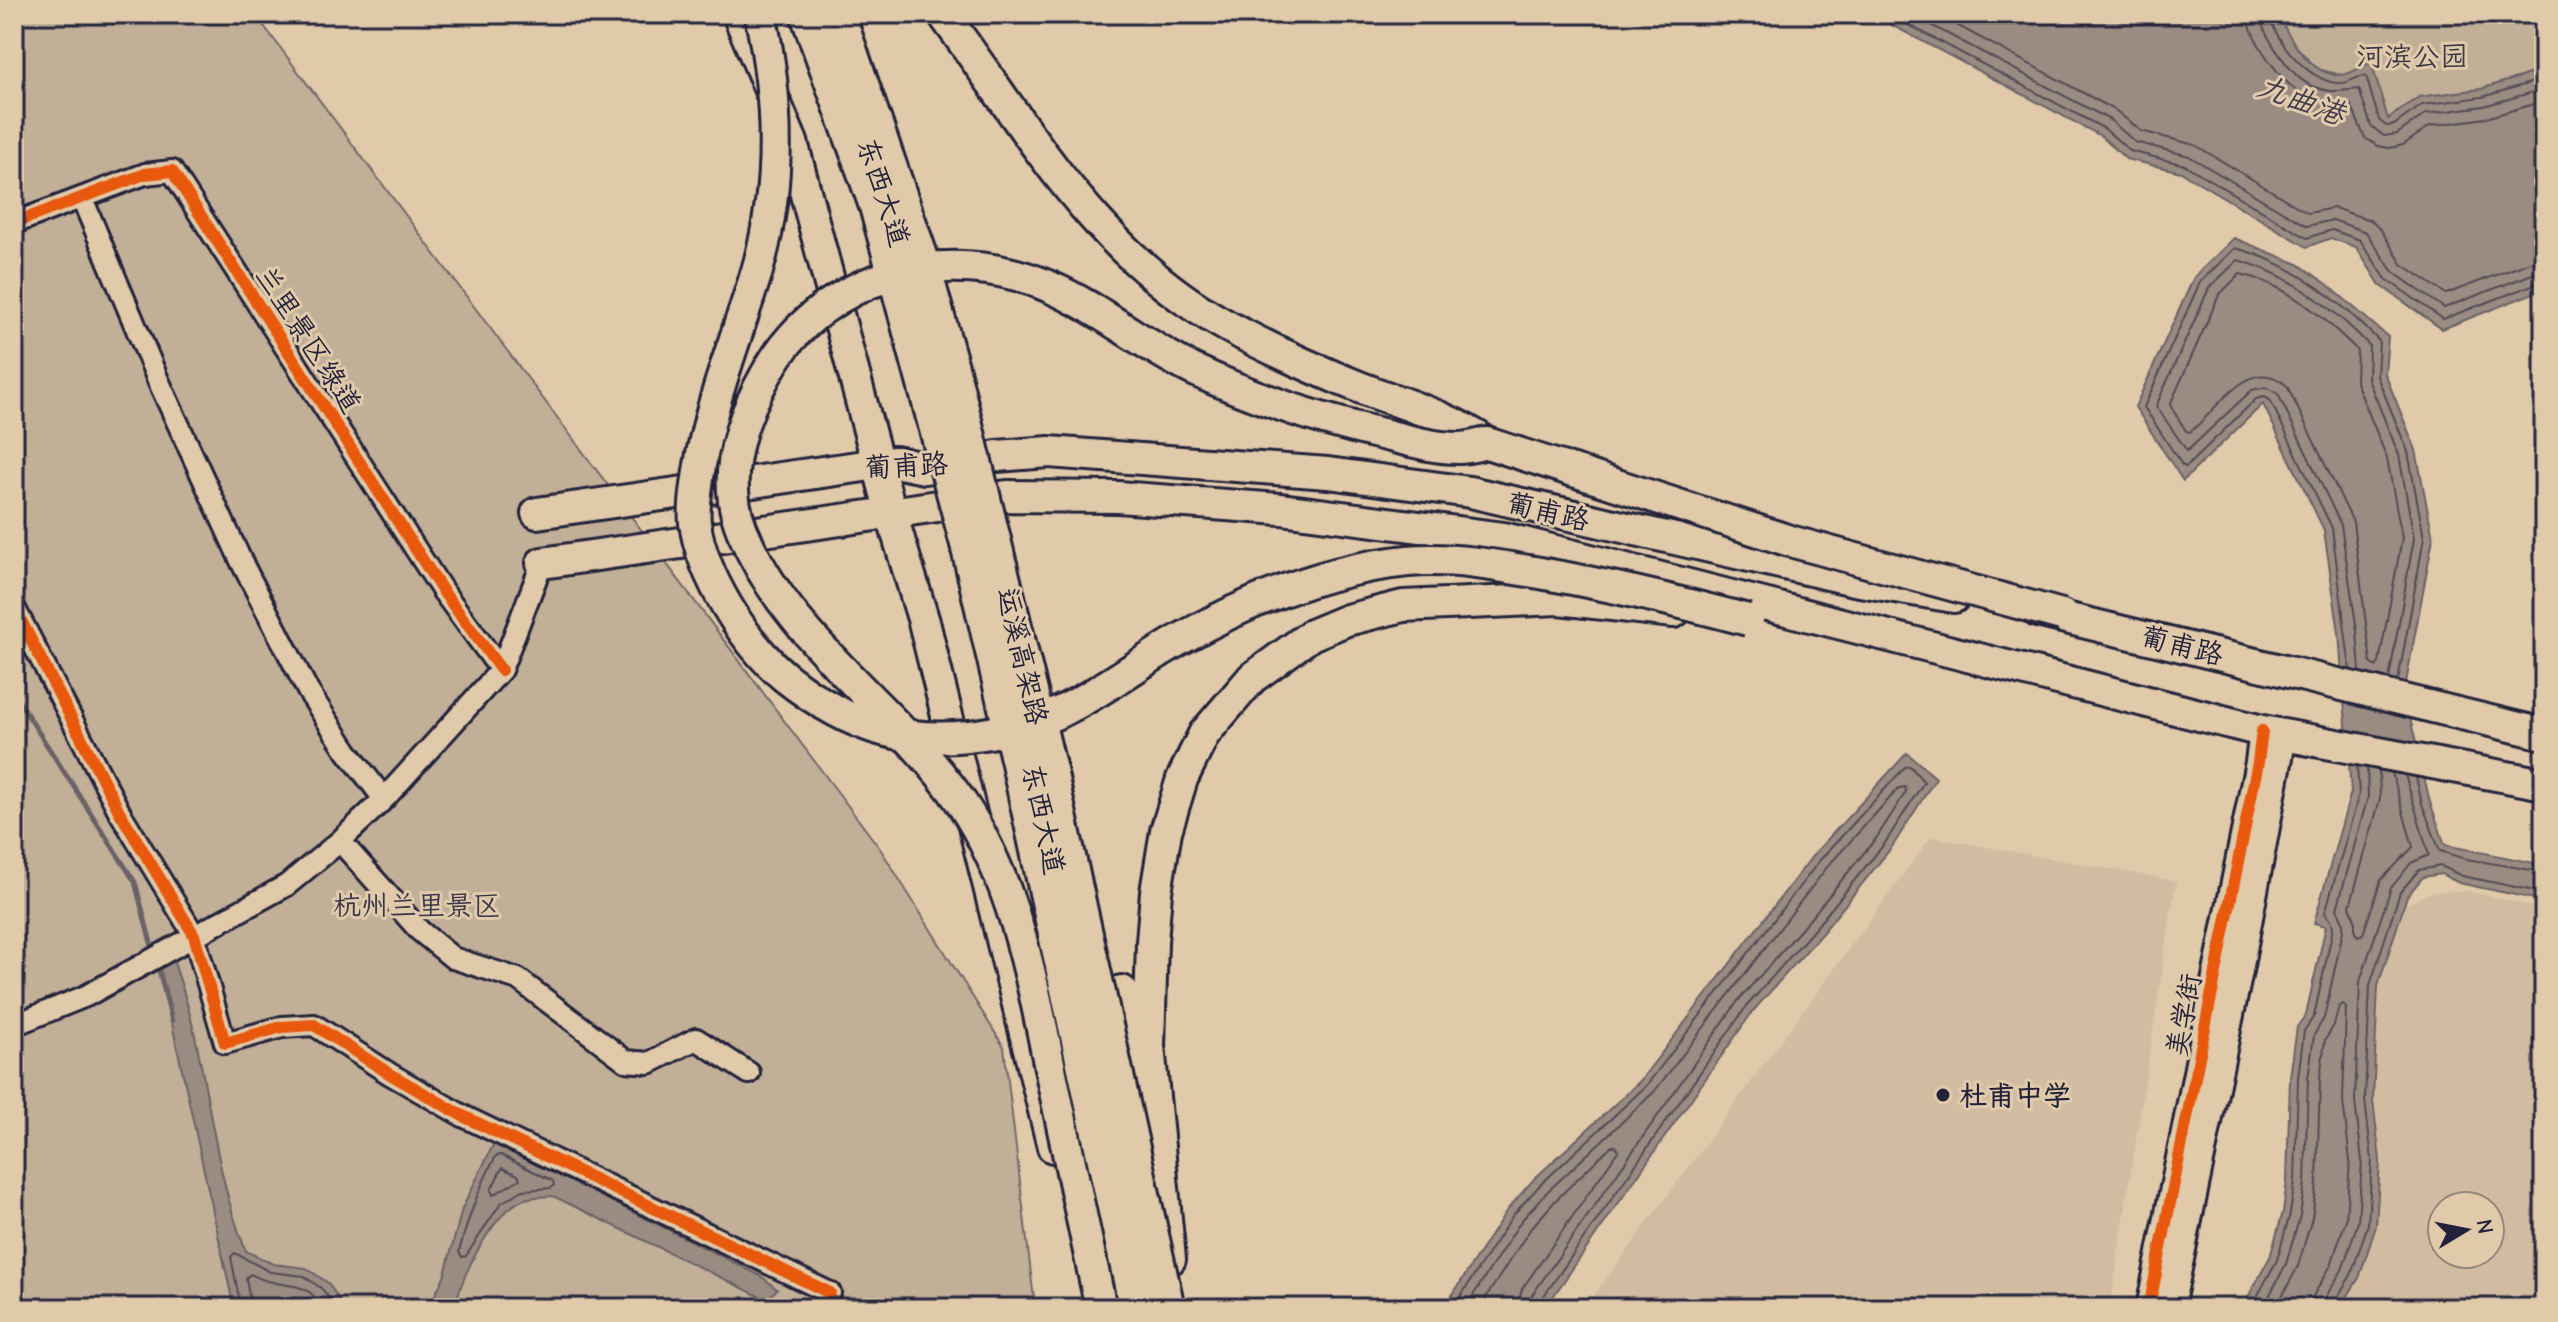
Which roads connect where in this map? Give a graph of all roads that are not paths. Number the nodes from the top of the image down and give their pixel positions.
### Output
1 (738, 14) edge
2 (760, 14) edge
3 (807, 14) edge
4 (822, 14) edge
5 (838, 14) edge
6 (943, 14) edge
7 (82, 198) junction
8 (14, 223) edge
9 (1487, 443) junction
10 (961, 462) junction
11 (878, 464) junction
12 (970, 501) junction
13 (537, 513) dead end
14 (891, 513) junction
15 (542, 563) joint
16 (14, 607) edge
17 (2062, 615) junction
18 (1748, 620) junction
19 (501, 670) junction
20 (2166, 708) junction
21 (2273, 733) junction
22 (2544, 734) edge
23 (2544, 784) edge
24 (384, 799) junction
25 (340, 841) junction
26 (194, 935) junction
27 (1122, 991) dead end
28 (14, 1025) edge
29 (749, 1073) dead end
30 (1170, 1259) junction
31 (830, 1293) dead end
32 (1092, 1308) edge
33 (1101, 1308) edge
34 (1136, 1308) edge
35 (1151, 1308) edge
36 (1168, 1308) edge
37 (1181, 1308) edge
38 (2149, 1308) edge
39 (2171, 1308) edge

1 - 11 main road
2 - 18 main road, bridge
3 - 34 highway, 运溪高架路, bridge
4 - 10 main road, 东西大道
5 - 36 highway, 运溪高架路, bridge
6 - 9 main road
7 - 8 street, 兰里景区绿道
7 - 19 street, 兰里景区绿道
7 - 24 street
9 - 17 main road, bridge
9 - 33 main road, bridge
10 - 11 main road, 葡甫路
10 - 12 main road, 东西大道
10 - 17 main road, 葡甫路
11 - 13 main road, 葡甫路
11 - 14 main road
12 - 14 main road, 葡甫路
12 - 20 main road, 葡甫路
12 - 35 main road, 东西大道
14 - 15 main road, 葡甫路
14 - 32 main road
15 - 19 street
16 - 26 street
17 - 22 main road, 葡甫路
18 - 20 main road
18 - 30 main road, bridge
19 - 24 street
20 - 21 main road, 葡甫路
21 - 23 main road, 葡甫路
21 - 38 street, 美学街
21 - 39 street, 美学街
24 - 25 street
25 - 26 street
25 - 29 street
26 - 28 street
26 - 31 street
27 - 30 main road
30 - 37 main road

